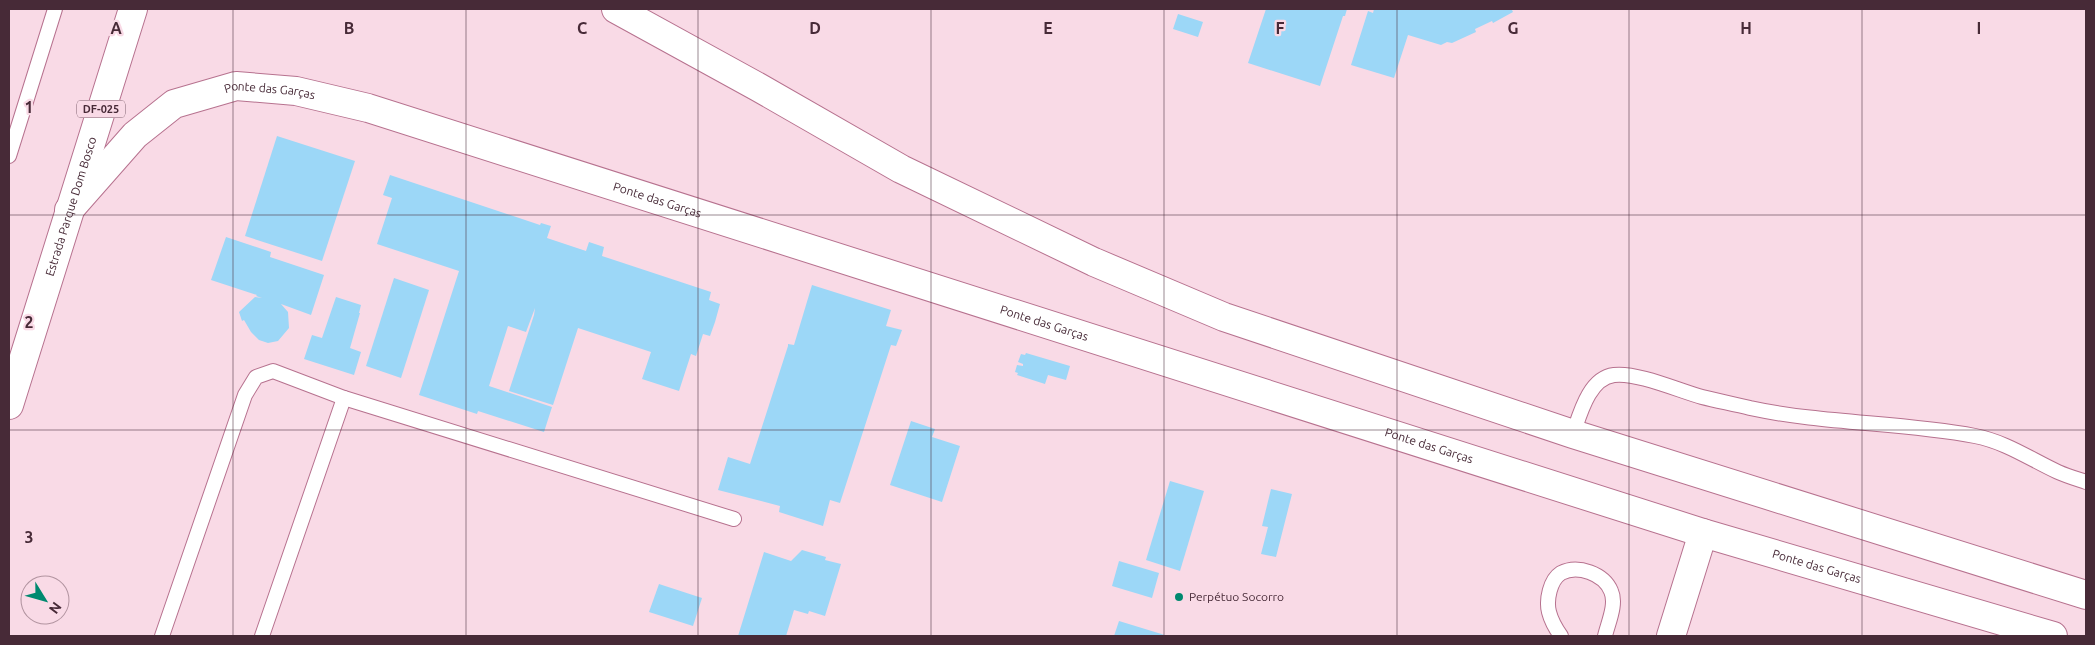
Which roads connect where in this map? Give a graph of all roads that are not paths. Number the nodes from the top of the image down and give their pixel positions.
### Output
1 (55, 9) edge
2 (133, 9) edge
3 (616, 9) edge
4 (9, 156) edge
5 (69, 210) junction
6 (344, 398) junction
7 (9, 405) edge
8 (1573, 434) junction
9 (2086, 482) edge
10 (734, 519) dead end
11 (1703, 533) junction
12 (2086, 595) edge
13 (162, 636) edge
14 (262, 636) edge
15 (1561, 636) edge
16 (1605, 636) edge
17 (1671, 636) edge
18 (2052, 636) edge

1 - 4 lane
2 - 5 main road, Estrada Parque Dom Bosco / DF-025
3 - 8 main road
5 - 7 main road, Estrada Parque Dom Bosco / DF-025
5 - 11 main road, Ponte das Garças
6 - 10 lane
6 - 13 lane
6 - 14 lane
8 - 9 lane
8 - 12 main road
11 - 17 main road
11 - 18 main road, Ponte das Garças
15 - 16 lane

